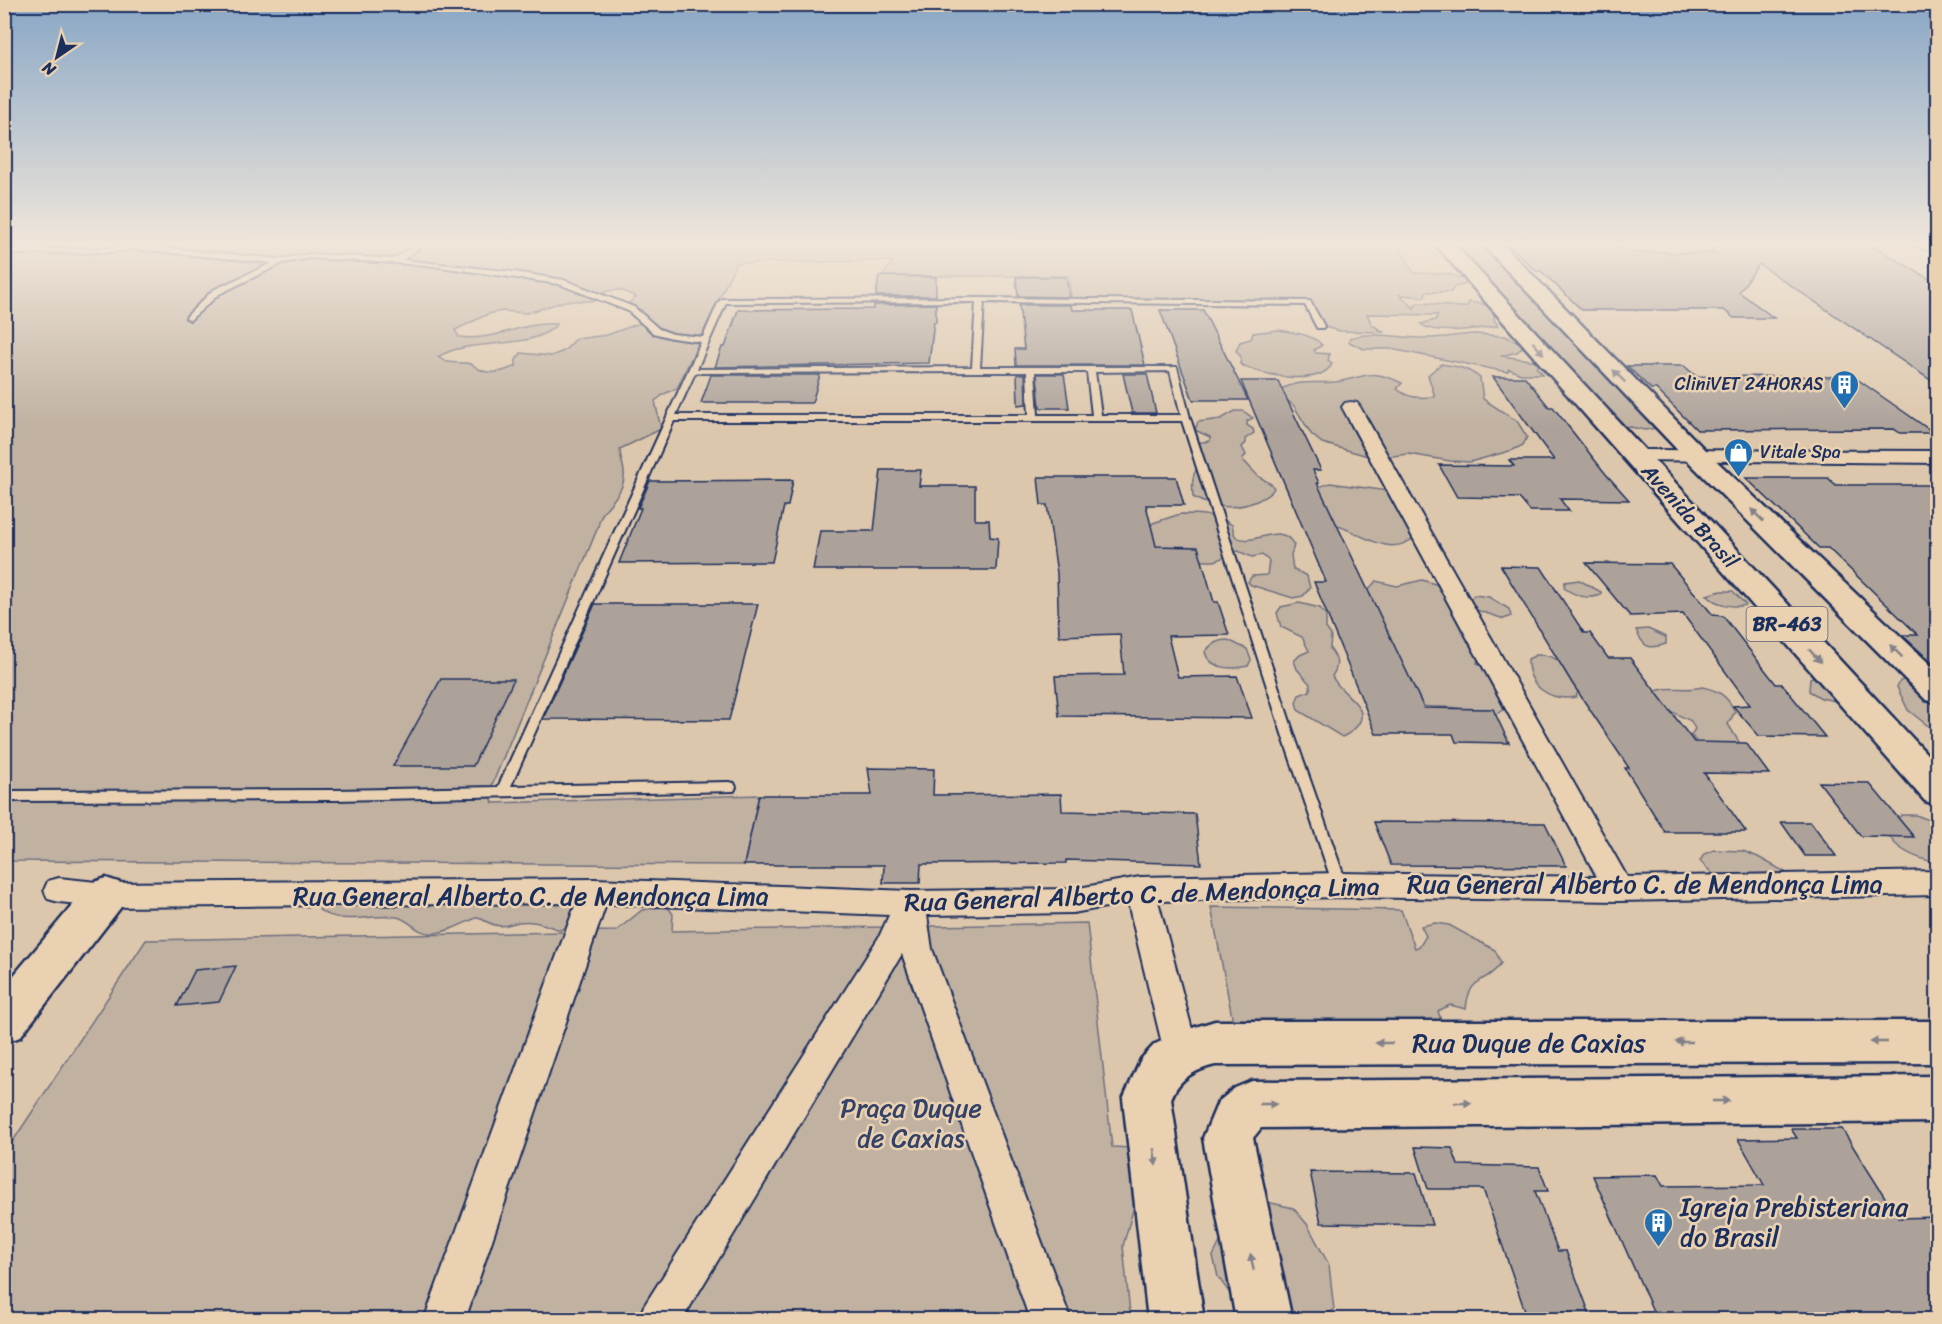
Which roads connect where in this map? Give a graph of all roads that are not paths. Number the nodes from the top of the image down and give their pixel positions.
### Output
1 (204, 304) edge
2 (617, 304) edge
3 (722, 304) edge
4 (980, 304) edge
5 (1307, 304) edge
6 (1498, 304) edge
7 (1549, 304) edge
8 (190, 318) dead end
9 (1320, 326) dead end
10 (705, 340) junction
11 (976, 370) junction
12 (1031, 370) junction
13 (1091, 370) junction
14 (692, 371) junction
15 (1351, 407) dead end
16 (671, 418) junction
17 (1034, 418) junction
18 (1097, 418) junction
19 (1186, 418) junction
20 (1636, 456) junction
21 (1697, 456) junction
22 (1938, 457) edge
23 (1938, 692) edge
24 (729, 787) dead end
25 (503, 790) junction
26 (1938, 791) edge
27 (4, 796) edge
28 (1938, 883) edge
29 (1340, 885) junction
30 (1140, 889) junction
31 (1619, 889) junction
32 (59, 890) dead end
33 (596, 891) junction
34 (106, 895) junction
35 (910, 903) junction
36 (4, 1022) edge
37 (1938, 1042) edge
38 (1181, 1052) junction
39 (1938, 1099) edge
40 (444, 1320) edge
41 (658, 1320) edge
42 (1051, 1320) edge
43 (1176, 1320) edge
44 (1264, 1320) edge

1 - 8 lane
2 - 10 lane
3 - 10 lane
4 - 11 lane
5 - 9 lane
6 -> 20 main road, Avenida Brasil / BR-463
21 -> 7 main road, BR-463
10 - 14 lane
11 - 12 lane
11 - 14 lane
12 - 13 lane
12 - 17 lane
13 - 18 lane
13 - 19 lane
14 - 16 lane
15 - 31 street
16 - 17 lane
16 - 25 lane
17 - 18 lane
18 - 19 lane
19 - 29 lane
20 - 21 street
20 -> 26 main road, Avenida Brasil / BR-463
21 - 22 street
23 -> 21 main road, BR-463
24 - 25 lane
25 - 27 lane
28 - 31 street, Rua General Alberto C. de Mendonça Lima
29 - 30 street, Rua General Alberto C. de Mendonça Lima
29 - 31 street, Rua General Alberto C. de Mendonça Lima
30 - 35 street, Rua General Alberto C. de Mendonça Lima
30 - 38 street
32 - 34 street, Rua General Alberto C. de Mendonça Lima
33 - 34 street, Rua General Alberto C. de Mendonça Lima
33 - 35 street, Rua General Alberto C. de Mendonça Lima
33 - 40 street
34 - 36 main road
35 - 41 street
35 - 42 street
37 -> 38 main road, Rua Duque de Caxias
38 -> 43 main road, Rua Duque de Caxias
44 -> 39 main road

